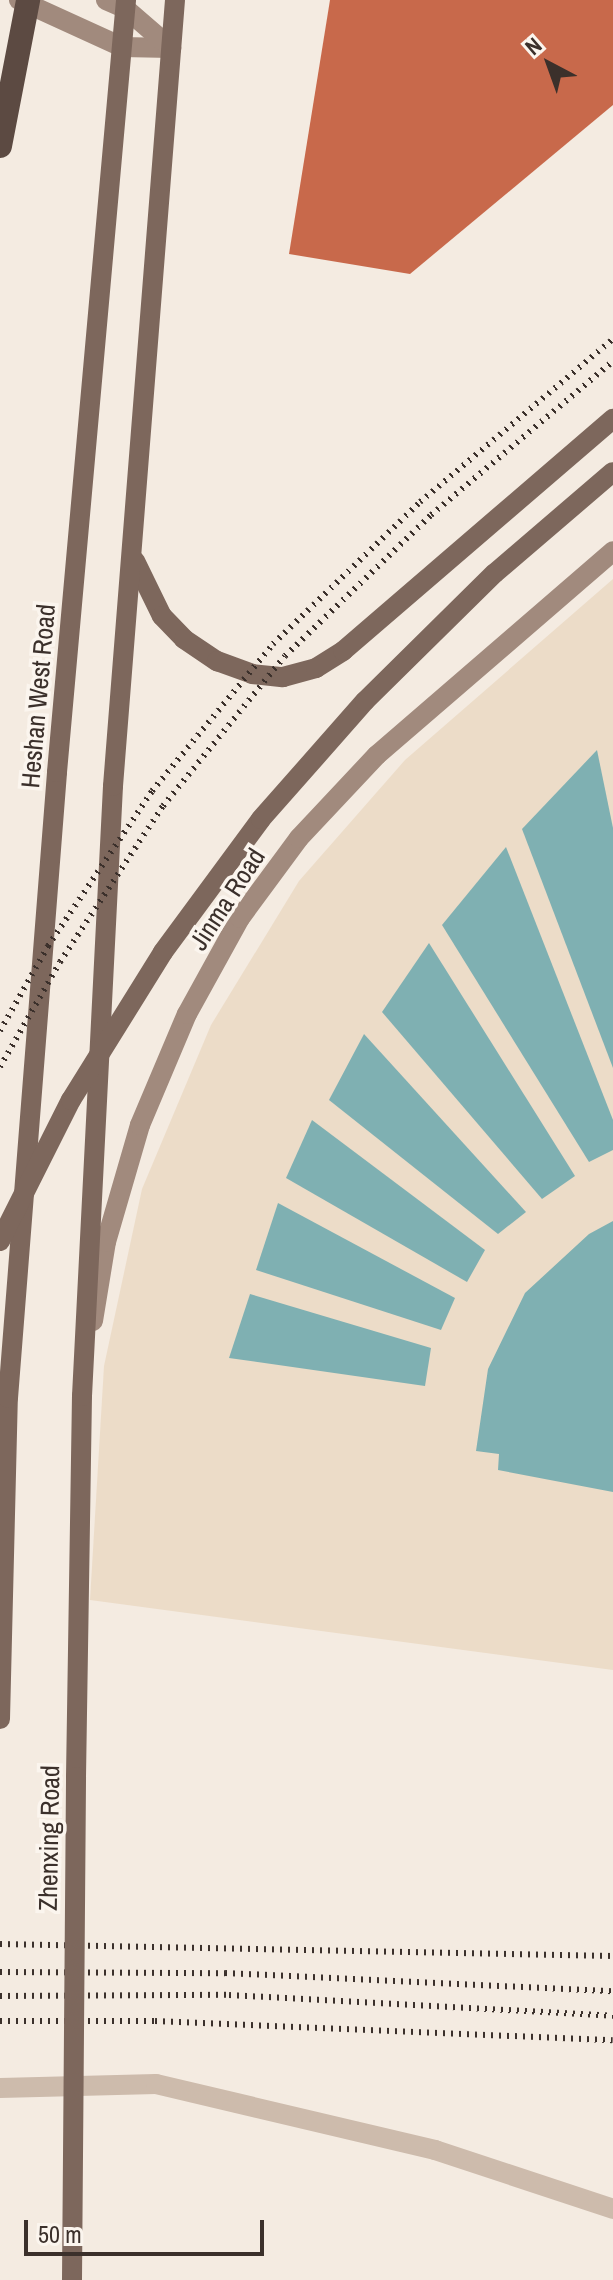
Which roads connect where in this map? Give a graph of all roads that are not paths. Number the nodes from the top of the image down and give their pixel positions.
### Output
1 (19, 0) edge
2 (28, 0) edge
3 (106, 0) edge
4 (175, 0) edge
5 (126, 4) edge
6 (122, 47) junction
7 (171, 48) junction
8 (0, 146) edge
9 (613, 419) edge
10 (613, 472) edge
11 (131, 548) junction
12 (613, 551) edge
13 (0, 1241) edge
14 (82, 1396) junction
15 (0, 1719) edge
16 (0, 2088) edge
17 (613, 2209) edge
18 (72, 2280) edge

1 - 6 main road
2 - 8 highway, bridge
3 - 5 main road
4 - 7 main road
5 - 6 main road, Heshan West Road
5 - 7 main road
6 - 7 main road
6 - 15 main road, Heshan West Road
7 - 11 main road
9 - 11 main road
10 - 13 main road, bridge
11 - 14 main road
12 - 14 main road, Jinma Road
14 - 18 main road, Zhenxing Road, bridge
16 - 17 street

